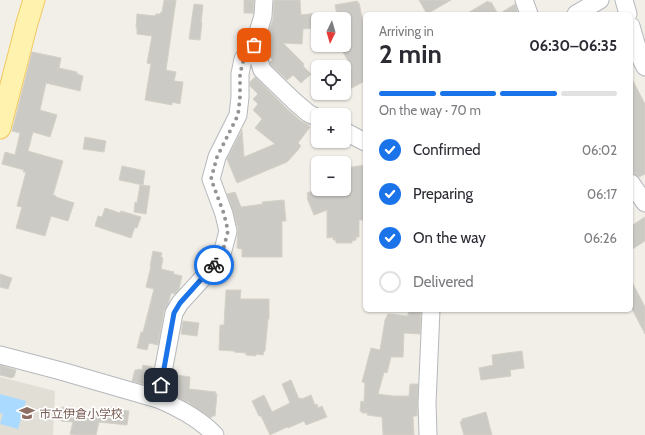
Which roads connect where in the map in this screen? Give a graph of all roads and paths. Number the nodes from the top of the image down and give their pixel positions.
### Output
1 (34, 0) edge
2 (264, 0) edge
3 (524, 0) edge
4 (600, 0) edge
5 (624, 0) edge
6 (528, 12) edge
7 (579, 12) edge
8 (627, 12) edge
9 (633, 33) edge
10 (254, 45) junction
11 (645, 67) edge
12 (311, 114) edge
13 (2, 115) edge
14 (351, 135) edge
15 (363, 141) edge
16 (633, 186) edge
17 (645, 203) edge
18 (431, 312) edge
19 (0, 355) edge
20 (158, 399) junction
21 (216, 435) edge
22 (428, 435) edge

1 - 13 main road
2 - 10 street
3 - 6 street
4 - 7 street
5 - 8 street
9 - 11 street
10 - 12 street
10 - 20 street
14 - 15 street
16 - 17 street
18 - 22 street
19 - 20 street
20 - 21 street

